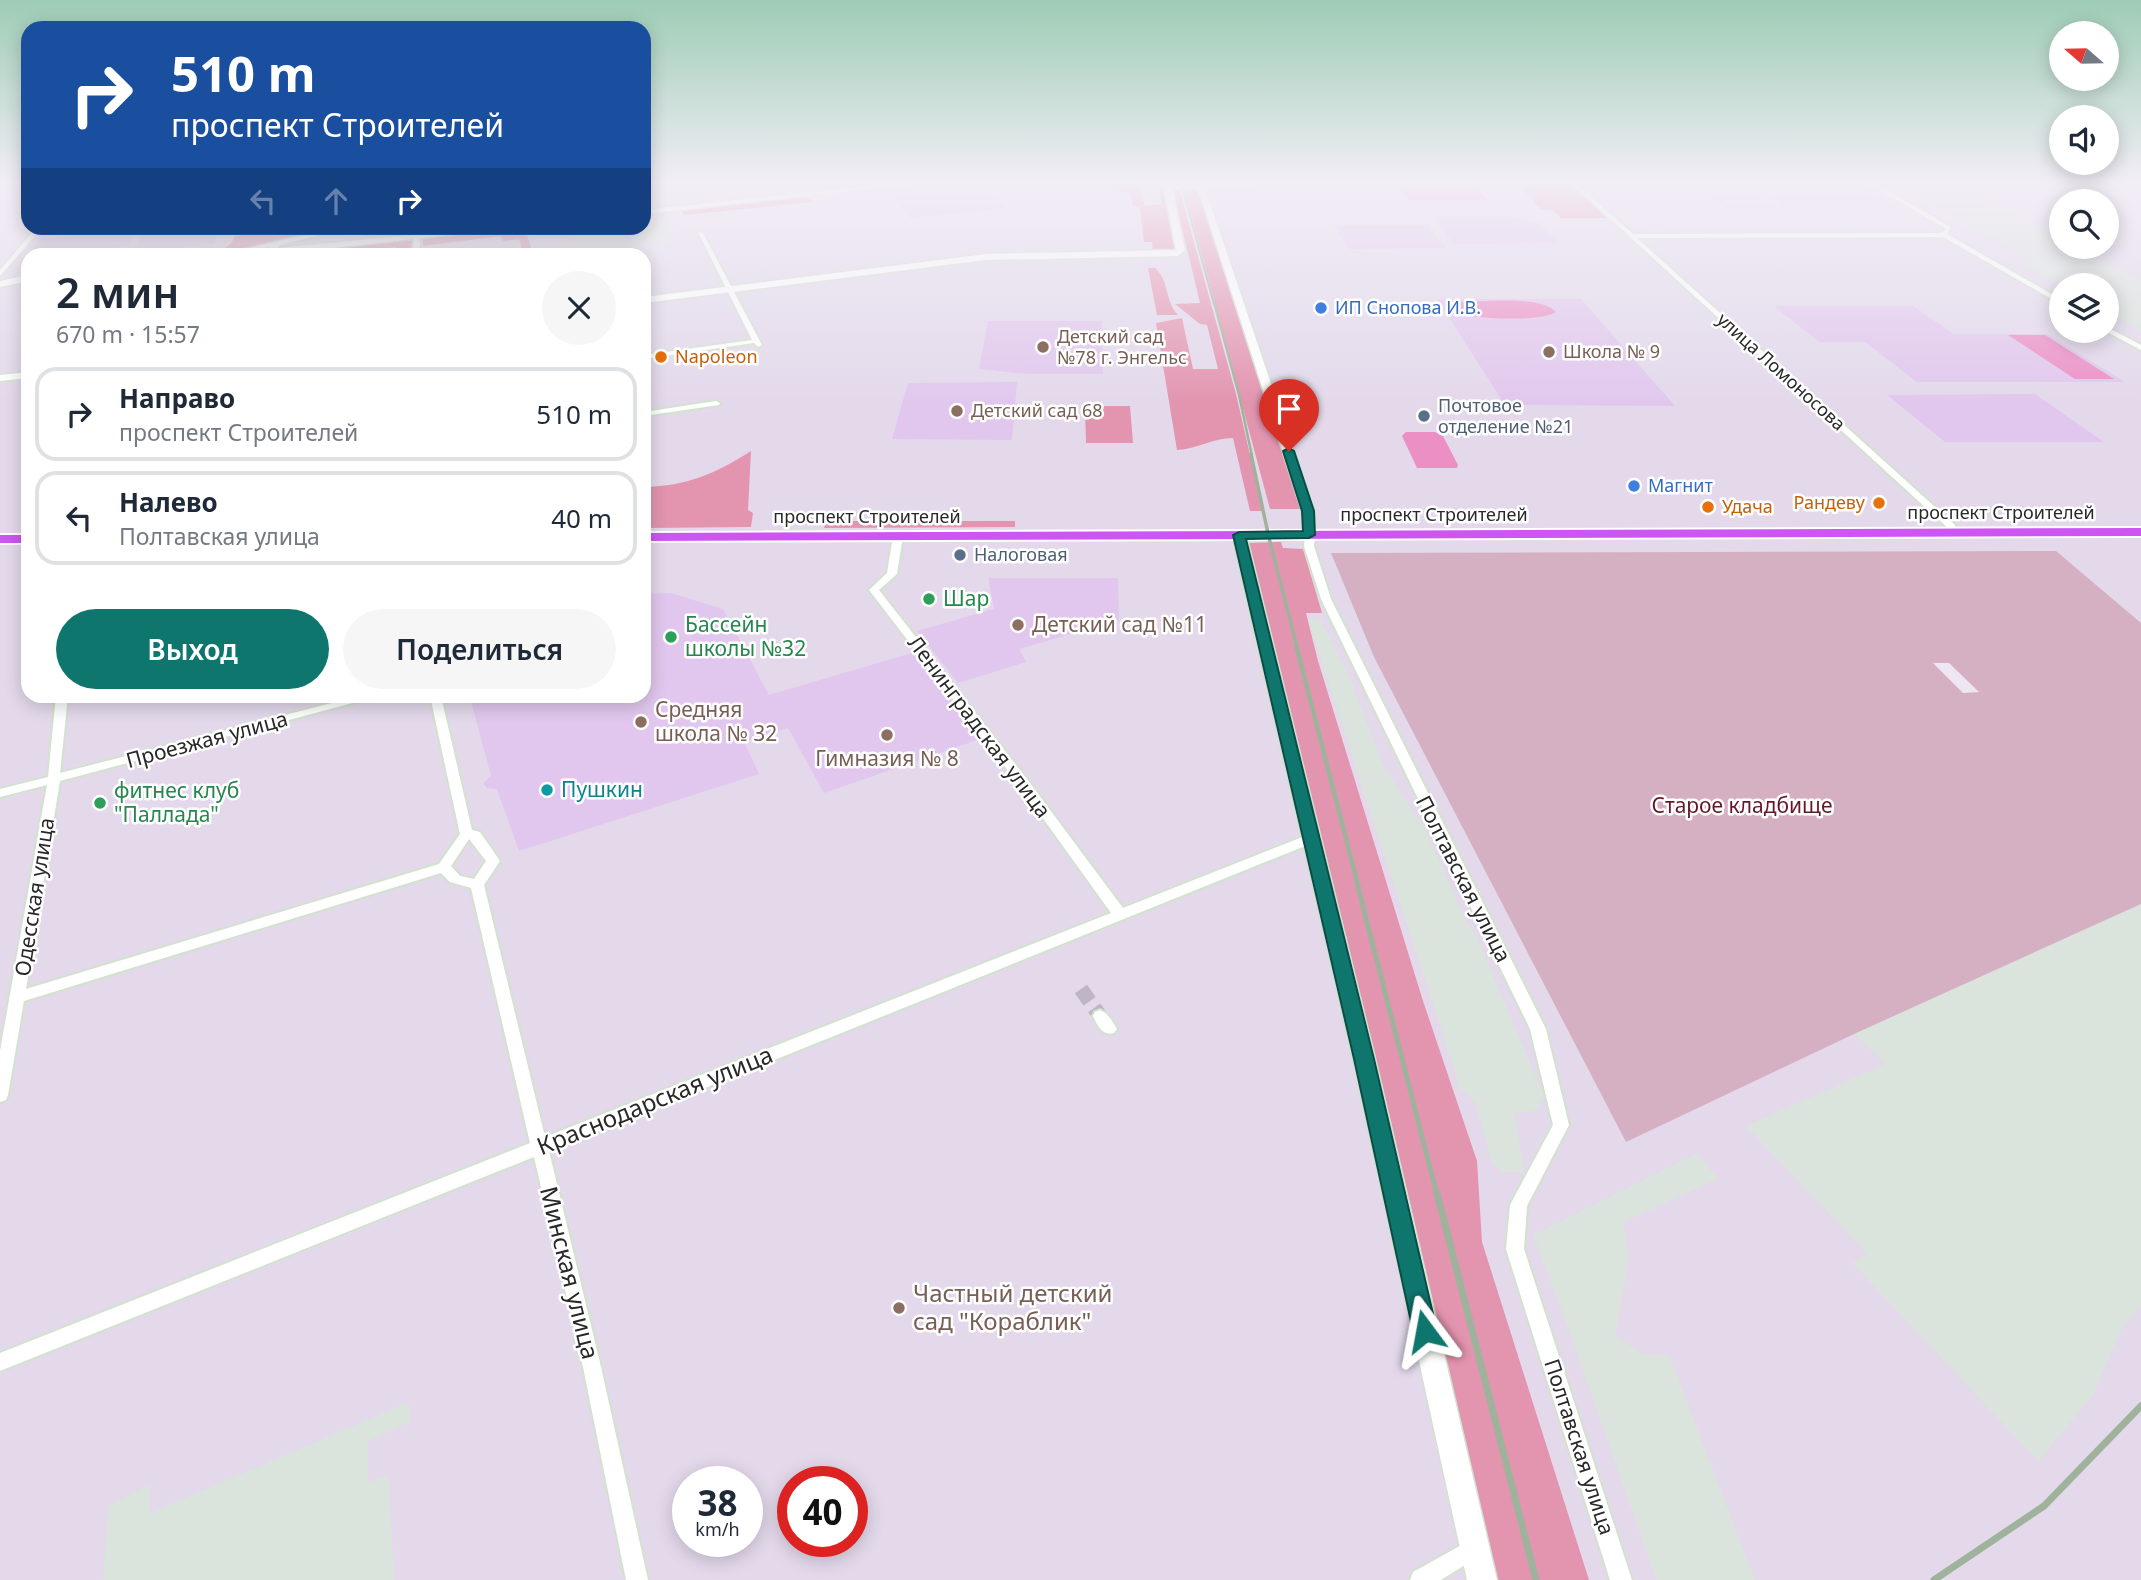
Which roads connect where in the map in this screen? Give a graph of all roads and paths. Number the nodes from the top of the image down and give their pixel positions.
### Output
1 (15, 257) edge
2 (711, 257) edge
3 (999, 257) edge
4 (1224, 257) edge
5 (1653, 257) edge
6 (1982, 257) edge
7 (0, 274) edge
8 (21, 280) edge
9 (0, 284) edge
10 (727, 290) junction
11 (2049, 296) edge
12 (651, 299) edge
13 (2119, 336) edge
14 (2141, 348) edge
15 (651, 356) edge
16 (21, 376) edge
17 (0, 378) edge
18 (716, 403) dead end
19 (651, 413) edge
20 (2141, 526) edge
21 (1955, 530) junction
22 (651, 531) edge
23 (1238, 532) junction
24 (1310, 532) junction
25 (2141, 532) edge
26 (0, 533) edge
27 (21, 533) edge
28 (898, 536) junction
29 (651, 537) edge
30 (21, 539) edge
31 (0, 540) edge
32 (61, 703) edge
33 (347, 703) edge
34 (437, 703) edge
35 (54, 779) junction
36 (0, 793) edge
37 (466, 834) junction
38 (1310, 839) junction
39 (444, 867) junction
40 (477, 885) junction
41 (1120, 915) junction
42 (18, 997) junction
43 (1100, 1016) tunnel mouth
44 (1109, 1029) dead end
45 (0, 1095) edge
46 (539, 1147) junction
47 (0, 1362) edge
48 (1474, 1548) junction
49 (637, 1580) edge
50 (1420, 1580) edge
51 (1482, 1580) edge
52 (1621, 1580) edge

1 - 7 street
2 - 10 street
3 - 10 street
4 - 24 street, Полтавская улица
5 - 21 street, улица Ломоносова
6 - 11 street
8 - 9 street
10 - 12 street
10 - 15 street
13 - 14 street
16 - 17 street
18 - 19 street
20 - 21 main road, проспект Строителей
21 - 24 main road, проспект Строителей
21 - 25 main road, проспект Строителей
22 - 23 main road, проспект Строителей
23 - 24 main road, проспект Строителей
23 - 28 main road, проспект Строителей
23 - 38 street
24 - 52 street, Полтавская улица
26 - 27 main road
28 - 29 main road, проспект Строителей
28 - 41 street, Ленинградская улица
30 - 31 main road
32 - 35 street, Одесская улица
33 - 35 street, Проезжая улица
34 - 37 street
35 - 36 street, Проезжая улица
35 - 42 street, Одесская улица
37 - 39 street
37 - 40 street
38 - 41 street, Краснодарская улица
38 - 48 street
39 - 40 street
39 - 42 street
40 - 46 street, Минская улица
41 - 46 street, Краснодарская улица
42 - 45 street, Одесская улица
43 - 44 street
46 - 47 street, Краснодарская улица
46 - 49 street, Минская улица
48 - 50 street
48 - 51 street

